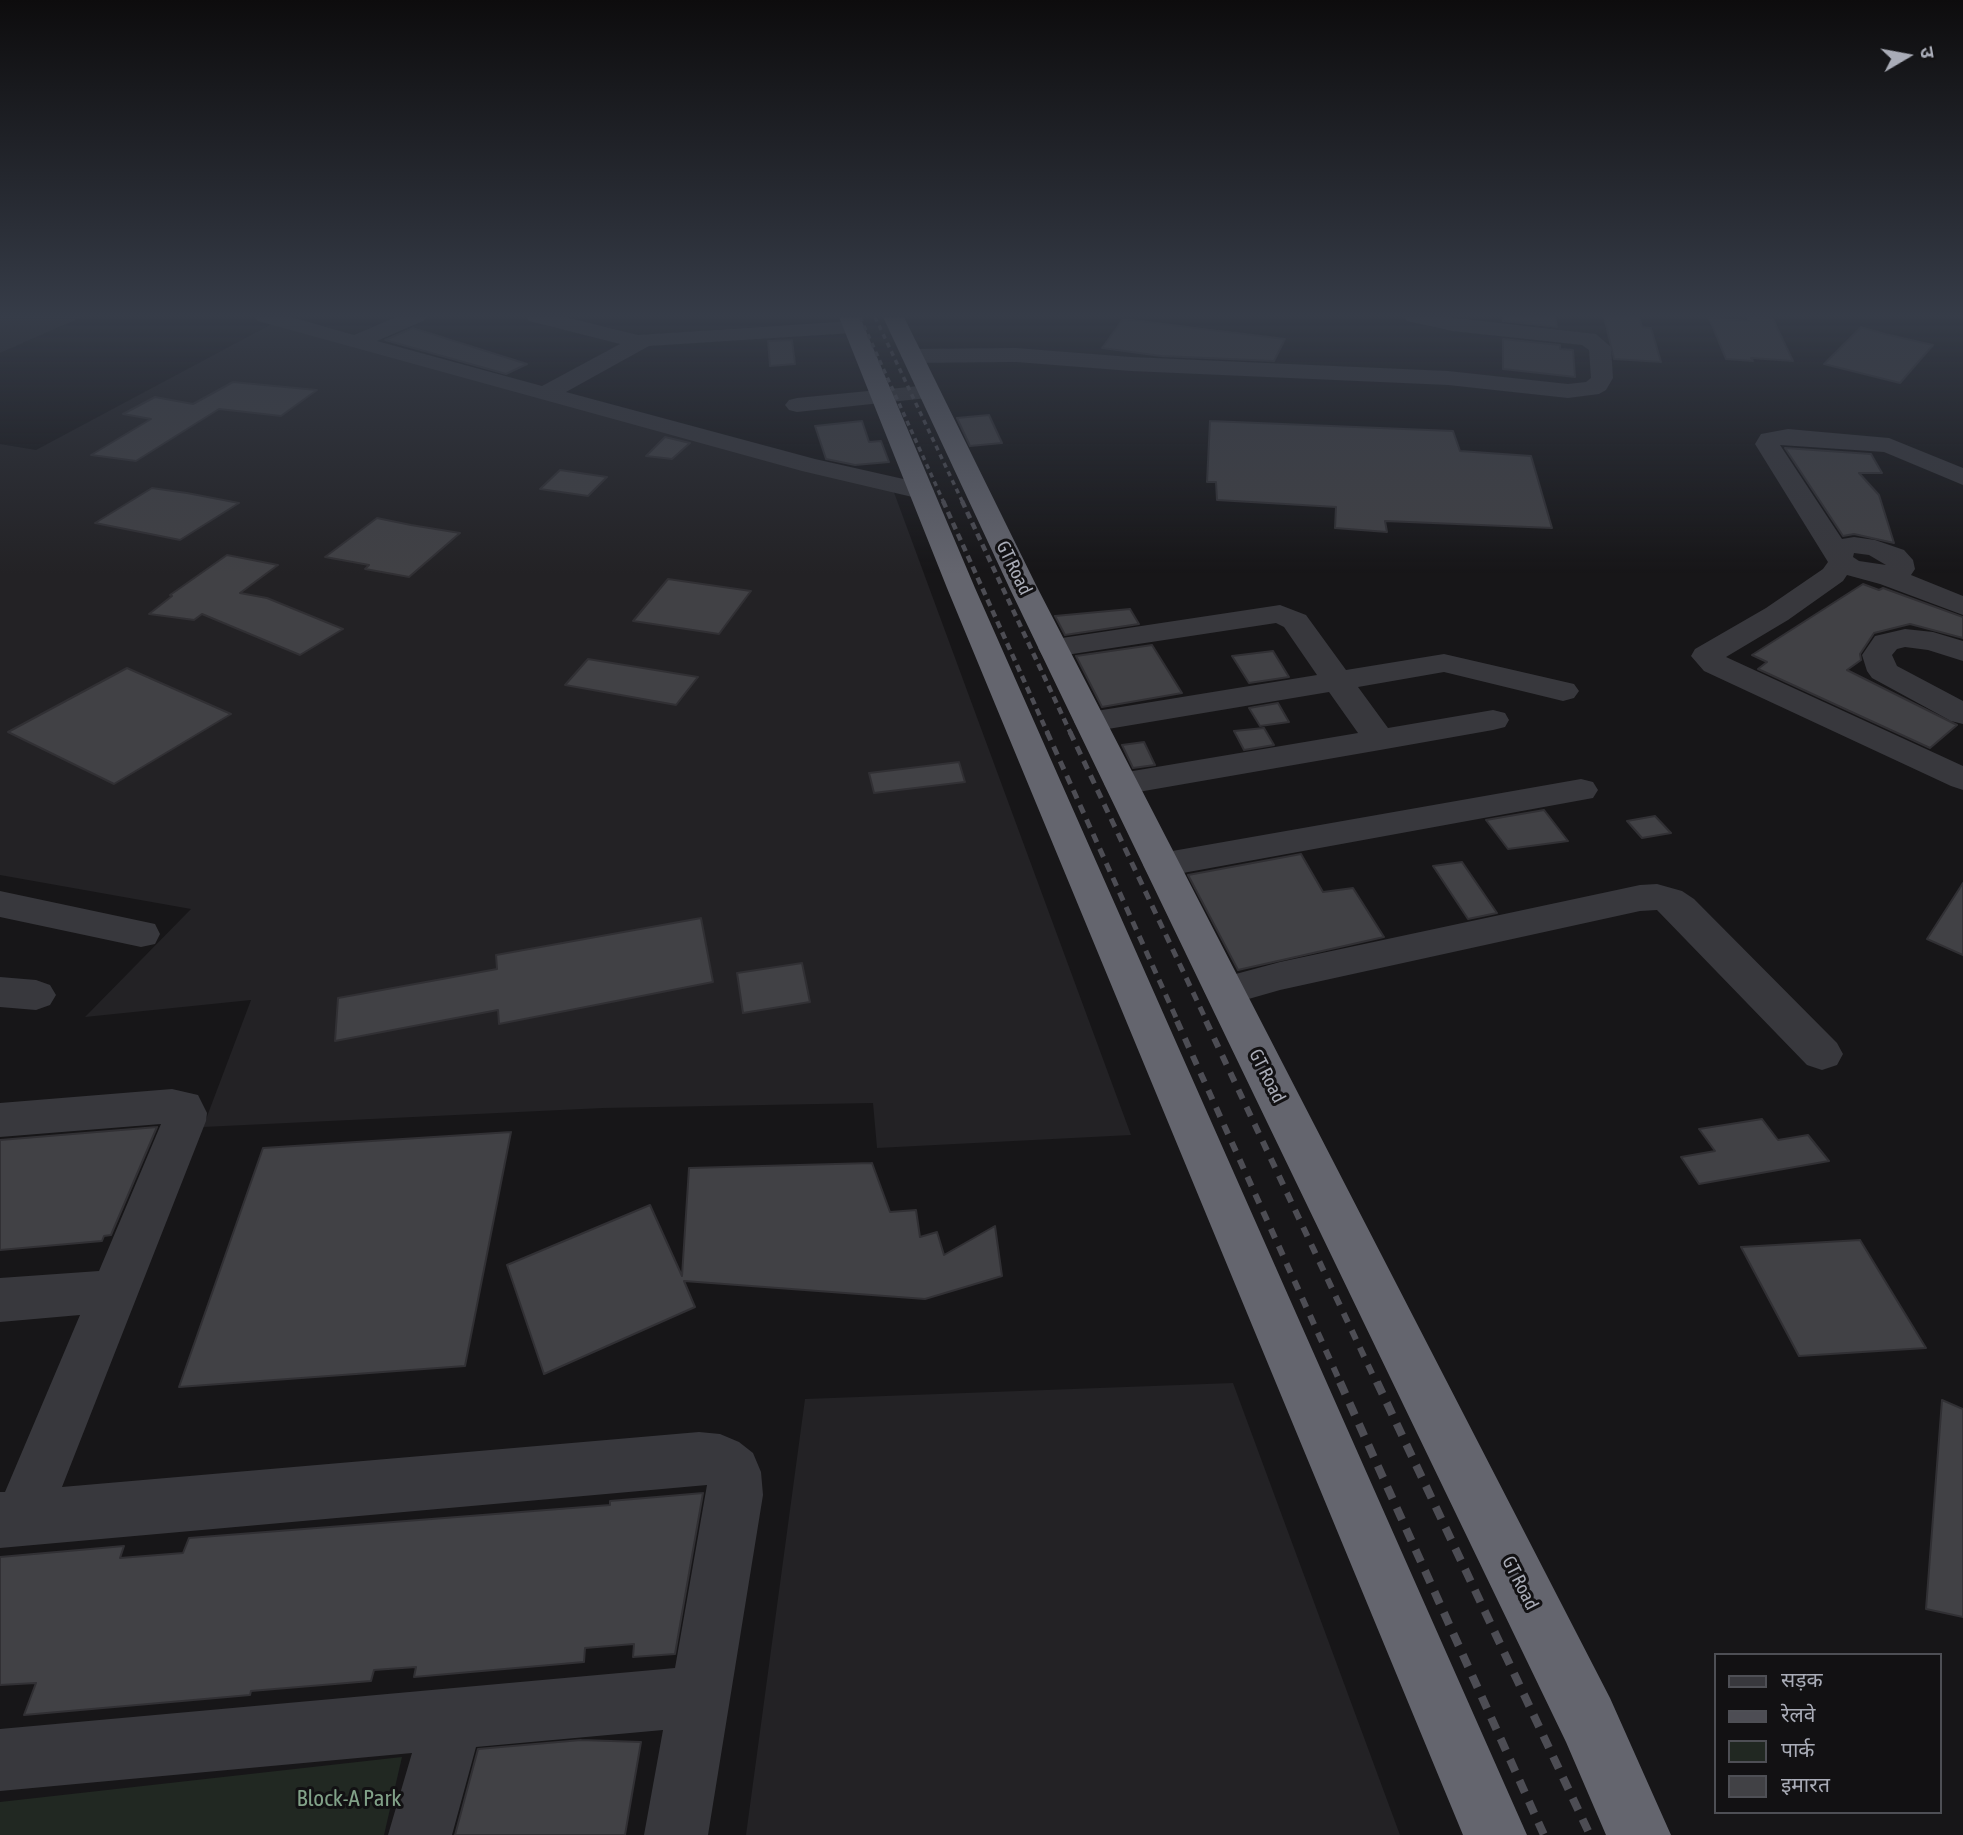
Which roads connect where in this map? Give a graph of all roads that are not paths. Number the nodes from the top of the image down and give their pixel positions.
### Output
1 (581, 403) edge
2 (796, 403) edge
3 (884, 403) edge
4 (935, 403) edge
5 (811, 466) junction
6 (1963, 477) edge
7 (921, 491) junction
8 (1840, 557) junction
9 (1893, 570) junction
10 (1963, 590) edge
11 (1963, 606) edge
12 (1053, 648) junction
13 (1963, 652) edge
14 (1336, 679) junction
15 (1563, 691) dead end
16 (1963, 714) edge
17 (1493, 720) dead end
18 (1090, 722) junction
19 (1963, 737) edge
20 (1380, 740) junction
21 (1931, 765) junction
22 (1963, 779) edge
23 (1121, 784) junction
24 (1581, 790) dead end
25 (1161, 865) junction
26 (0, 905) edge
27 (141, 933) dead end
28 (1224, 991) junction
29 (1822, 1054) dead end
30 (0, 1120) edge
31 (114, 1291) junction
32 (0, 1300) edge
33 (11, 1519) edge
34 (698, 1696) junction
35 (453, 1720) junction
36 (0, 1760) edge
37 (420, 1835) edge
38 (676, 1835) edge
39 (1495, 1835) edge
40 (1639, 1835) edge

1 - 5 street
2 - 5 street
3 - 7 highway
4 - 12 highway, GT Road
5 - 7 street
6 - 8 street
7 - 39 highway
8 - 9 street
8 - 21 street
9 - 10 street
9 - 11 street
12 - 14 street
12 - 18 highway, GT Road
13 - 16 street
14 - 15 street
14 - 18 street
14 - 20 street
17 - 20 street
18 - 23 highway, GT Road
19 - 21 street
20 - 23 street
21 - 22 street
23 - 25 highway, GT Road
24 - 25 street
25 - 28 highway, GT Road
26 - 27 street
28 - 29 street
28 - 40 highway, GT Road
30 - 31 street
31 - 32 street
31 - 33 street
33 - 34 street
34 - 35 street
34 - 38 street
35 - 36 street
35 - 37 street

